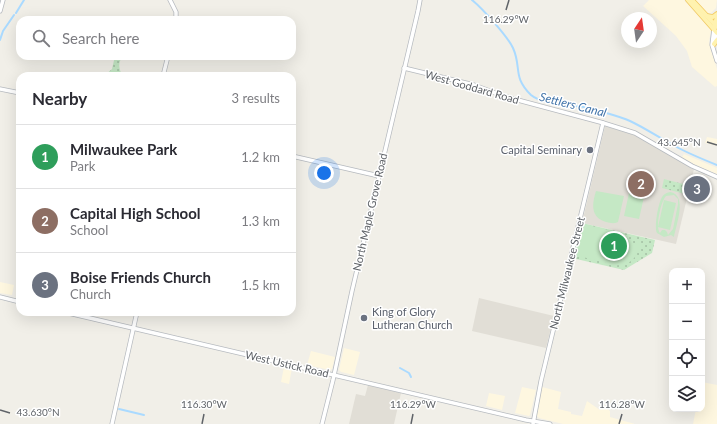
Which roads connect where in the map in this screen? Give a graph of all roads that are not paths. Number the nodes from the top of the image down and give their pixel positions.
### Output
1 (3, 0) edge
2 (170, 0) edge
3 (420, 0) edge
4 (688, 0) edge
5 (692, 0) edge
6 (0, 11) edge
7 (717, 14) edge
8 (706, 15) junction
9 (176, 16) edge
10 (717, 17) edge
11 (716, 29) edge
12 (715, 44) edge
13 (167, 60) edge
14 (717, 60) edge
15 (404, 68) junction
16 (164, 72) edge
17 (0, 89) edge
18 (16, 92) edge
19 (603, 123) junction
20 (296, 157) edge
21 (379, 176) junction
22 (717, 177) edge
23 (0, 297) edge
24 (16, 301) edge
25 (81, 316) edge
26 (136, 316) edge
27 (133, 328) junction
28 (334, 375) junction
29 (533, 422) edge
30 (112, 424) edge
31 (322, 424) edge
32 (550, 424) edge

1 - 6 main road
2 - 9 main road
3 - 15 main road, North Maple Grove Road
4 - 11 main road
5 - 8 main road
7 - 8 main road
8 - 11 main road
10 - 11 main road
11 - 12 main road
12 - 14 main road
13 - 16 main road
15 - 19 main road, West Goddard Road
15 - 21 main road, North Maple Grove Road
17 - 18 main road
19 - 22 main road, West Goddard Road
19 - 29 main road, North Milwaukee Street
20 - 21 main road
21 - 28 main road, North Maple Grove Road
23 - 24 main road
25 - 27 main road, West Ustick Road
26 - 27 main road
27 - 28 main road, West Ustick Road
27 - 30 main road
28 - 29 main road, West Ustick Road
28 - 31 main road, North Maple Grove Road
29 - 32 main road, West Ustick Road

